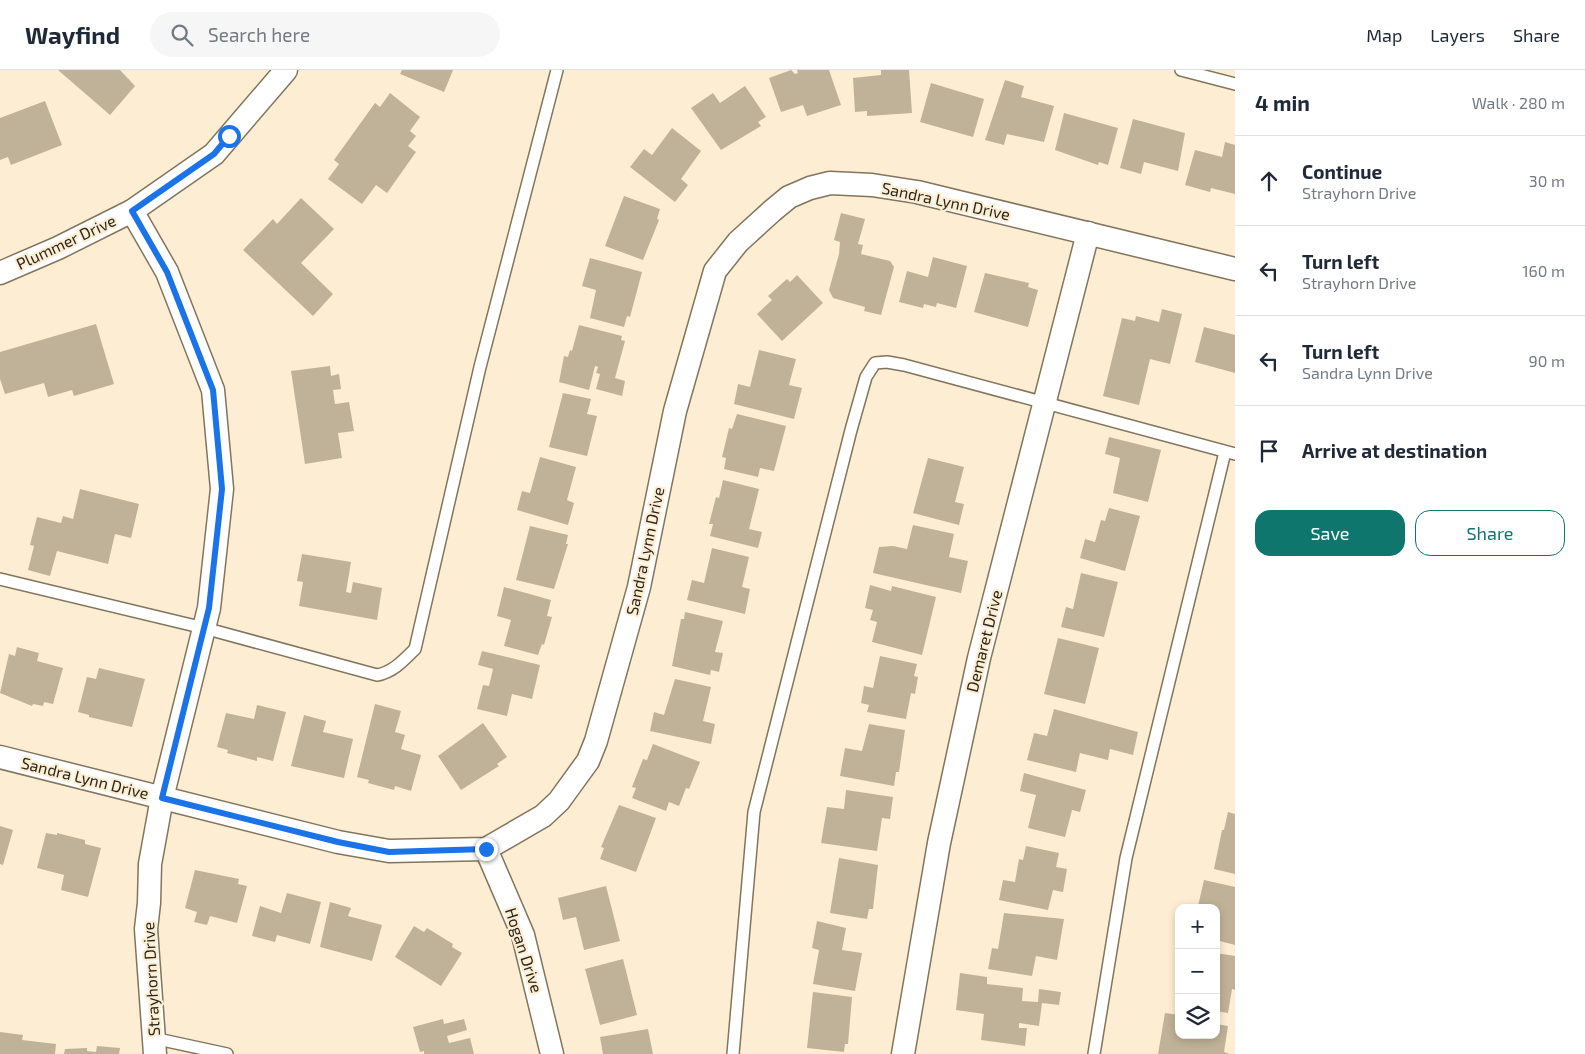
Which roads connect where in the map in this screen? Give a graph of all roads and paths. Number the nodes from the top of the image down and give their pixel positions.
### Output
1 (286, 70) edge
2 (557, 70) edge
3 (1181, 70) edge
4 (1235, 84) edge
5 (132, 211) junction
6 (1088, 233) junction
7 (1235, 269) edge
8 (0, 273) edge
9 (1044, 402) junction
10 (1230, 453) edge
11 (0, 579) edge
12 (204, 628) junction
13 (0, 757) edge
14 (162, 798) junction
15 (486, 849) junction
16 (154, 1046) edge
17 (227, 1054) edge
18 (552, 1054) edge
19 (733, 1054) edge
20 (903, 1054) edge
21 (1094, 1054) edge

1 - 5 street
2 - 12 lane
3 - 4 lane
5 - 8 street, Plummer Drive
5 - 12 street, Strayhorn Drive
6 - 7 street, Sandra Lynn Drive
6 - 9 street, Demaret Drive
6 - 15 street, Sandra Lynn Drive
9 - 10 lane
9 - 19 lane
9 - 20 street, Demaret Drive
10 - 21 lane
11 - 12 lane
12 - 14 street, Strayhorn Drive
13 - 14 street, Sandra Lynn Drive
14 - 15 street, Sandra Lynn Drive
14 - 16 street, Strayhorn Drive
15 - 18 street, Hogan Drive
16 - 17 lane

